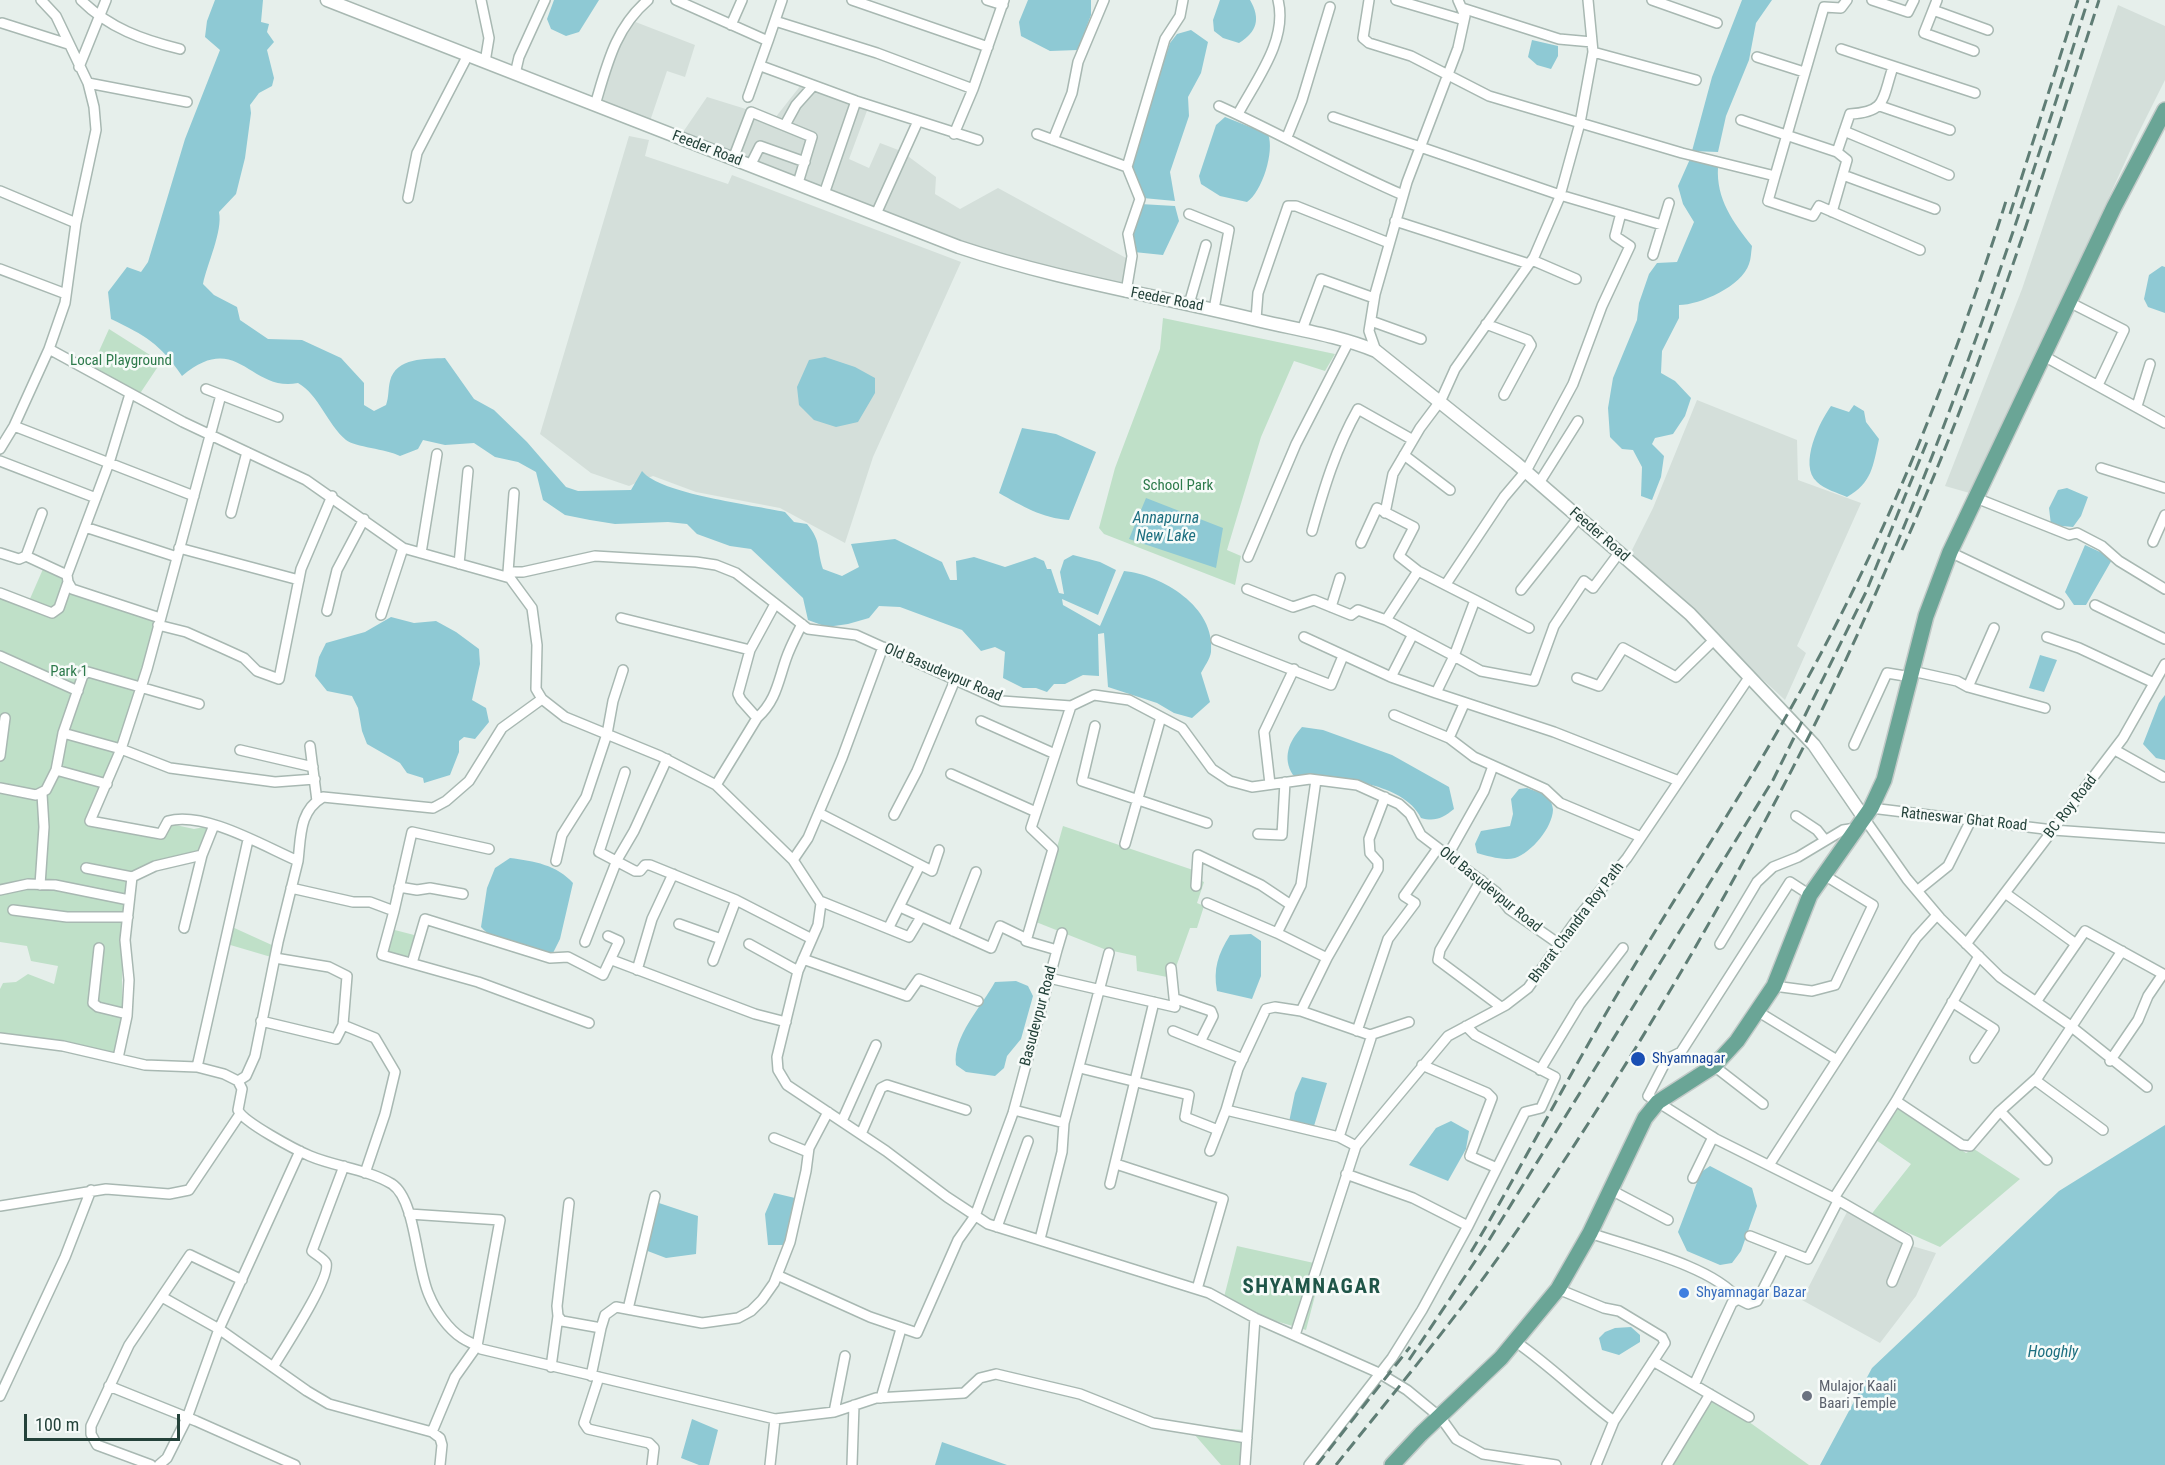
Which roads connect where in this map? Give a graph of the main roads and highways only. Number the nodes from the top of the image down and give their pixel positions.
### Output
1 (2165, 110) edge
2 (1392, 1465) edge

1 - 2 main road

